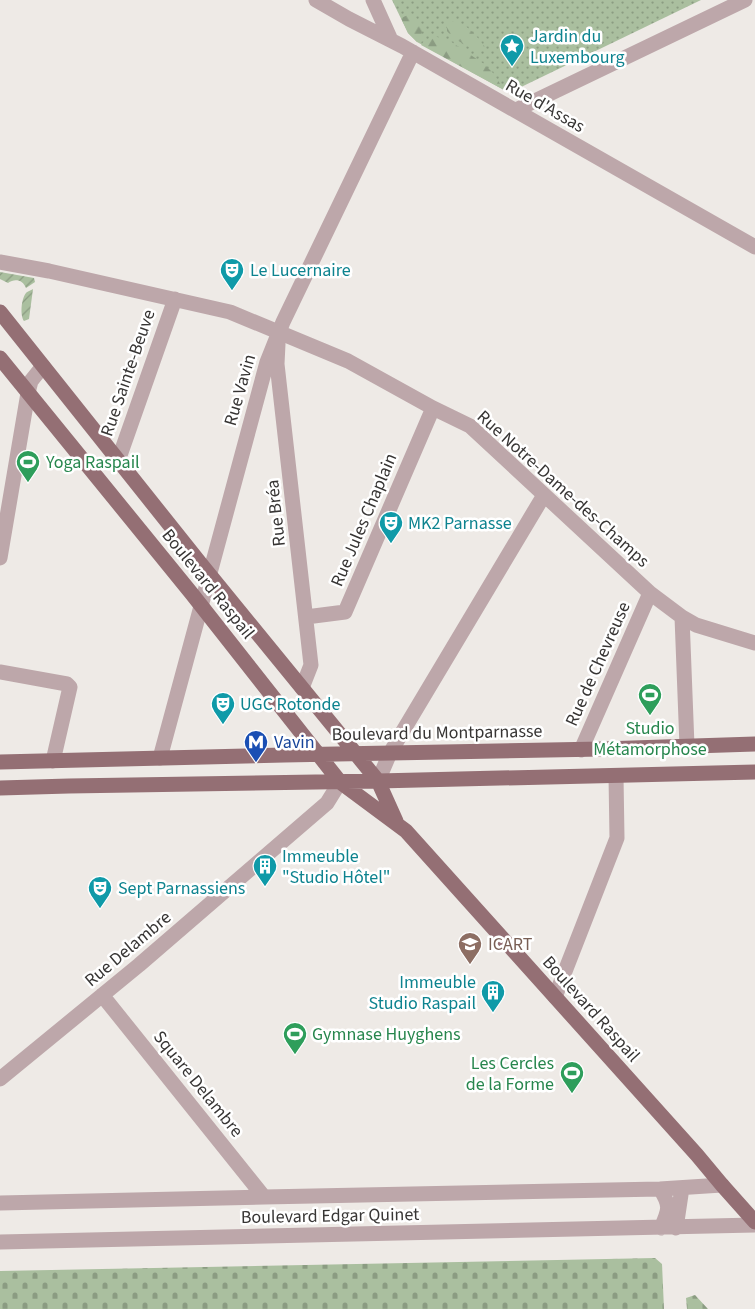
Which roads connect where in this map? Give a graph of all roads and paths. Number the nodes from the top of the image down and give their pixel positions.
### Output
1 (316, 0) edge
2 (373, 0) edge
3 (745, 0) edge
4 (391, 40) junction
5 (413, 52) junction
6 (516, 110) junction
7 (755, 247) edge
8 (0, 262) edge
9 (174, 298) junction
10 (0, 312) edge
11 (278, 331) junction
12 (0, 358) edge
13 (43, 366) junction
14 (28, 393) junction
15 (433, 408) junction
16 (118, 461) junction
17 (544, 495) junction
18 (0, 558) edge
19 (209, 574) junction
20 (650, 593) junction
21 (202, 606) junction
22 (306, 616) junction
23 (682, 617) junction
24 (753, 638) edge
25 (0, 672) edge
26 (302, 688) junction
27 (755, 744) edge
28 (687, 746) junction
29 (581, 750) junction
30 (390, 753) junction
31 (318, 754) junction
32 (354, 754) junction
33 (160, 758) junction
34 (53, 761) junction
35 (0, 762) edge
36 (755, 772) edge
37 (616, 776) junction
38 (378, 781) junction
39 (340, 782) junction
40 (0, 788) edge
41 (397, 823) junction
42 (102, 995) junction
43 (554, 997) junction
44 (0, 1079) edge
45 (722, 1185) junction
46 (682, 1188) junction
47 (660, 1189) junction
48 (264, 1197) junction
49 (0, 1203) edge
50 (755, 1224) edge
51 (668, 1228) junction
52 (0, 1242) edge

1 - 4 street, Rue d'Assas
2 - 4 street
3 - 6 street
4 - 5 street, Rue d'Assas
5 - 6 street, Rue d'Assas
5 - 11 street, Rue Vavin
6 - 7 street, Rue d'Assas
8 - 9 street, Rue Notre-Dame-des-Champs
9 - 11 street, Rue Notre-Dame-des-Champs
9 - 16 street, Rue Sainte-Beuve
10 - 13 main road, Boulevard Raspail
11 - 15 street, Rue Notre-Dame-des-Champs
11 - 19 street, Rue Vavin
11 - 22 street, Rue Bréa
12 - 14 main road, Boulevard Raspail
13 - 14 street
13 - 16 main road, Boulevard Raspail
14 - 18 street
14 - 21 main road, Boulevard Raspail
15 - 17 street, Rue Notre-Dame-des-Champs
15 - 22 street, Rue Jules Chaplain
16 - 19 main road, Boulevard Raspail
17 - 20 street, Rue Notre-Dame-des-Champs
17 - 30 street
19 - 21 street, Rue Vavin
19 - 26 main road, Boulevard Raspail
20 - 23 street, Rue Notre-Dame-des-Champs
20 - 29 street, Rue de Chevreuse
21 - 31 main road, Boulevard Raspail
21 - 33 street, Rue Vavin
22 - 26 street, Rue Bréa
23 - 24 street, Rue Notre-Dame-des-Champs
23 - 28 street
25 - 34 street
26 - 32 main road, Boulevard Raspail
27 - 28 main road, Boulevard du Montparnasse
28 - 29 main road, Boulevard du Montparnasse
29 - 30 main road, Boulevard du Montparnasse
30 - 32 main road, Boulevard du Montparnasse
30 - 38 street
31 - 32 main road, Boulevard du Montparnasse
31 - 33 main road, Boulevard du Montparnasse
31 - 39 main road, Boulevard Raspail
32 - 38 main road, Boulevard Raspail
33 - 34 main road, Boulevard du Montparnasse
34 - 35 main road, Boulevard du Montparnasse
36 - 37 main road
37 - 38 main road
37 - 43 street
38 - 39 main road
38 - 41 main road, Boulevard Raspail
39 - 40 main road
39 - 41 main road, Boulevard Raspail
39 - 42 street, Rue Delambre
41 - 43 main road, Boulevard Raspail
42 - 44 street, Rue Delambre
42 - 48 street, Square Delambre
43 - 45 main road, Boulevard Raspail
45 - 46 street, Boulevard Edgar Quinet
45 - 50 main road, Boulevard Raspail
46 - 47 street, Boulevard Edgar Quinet
46 - 51 street
47 - 48 street, Boulevard Edgar Quinet
47 - 51 street
48 - 49 street, Boulevard Edgar Quinet
50 - 51 street, Boulevard Edgar Quinet
51 - 52 street, Boulevard Edgar Quinet

